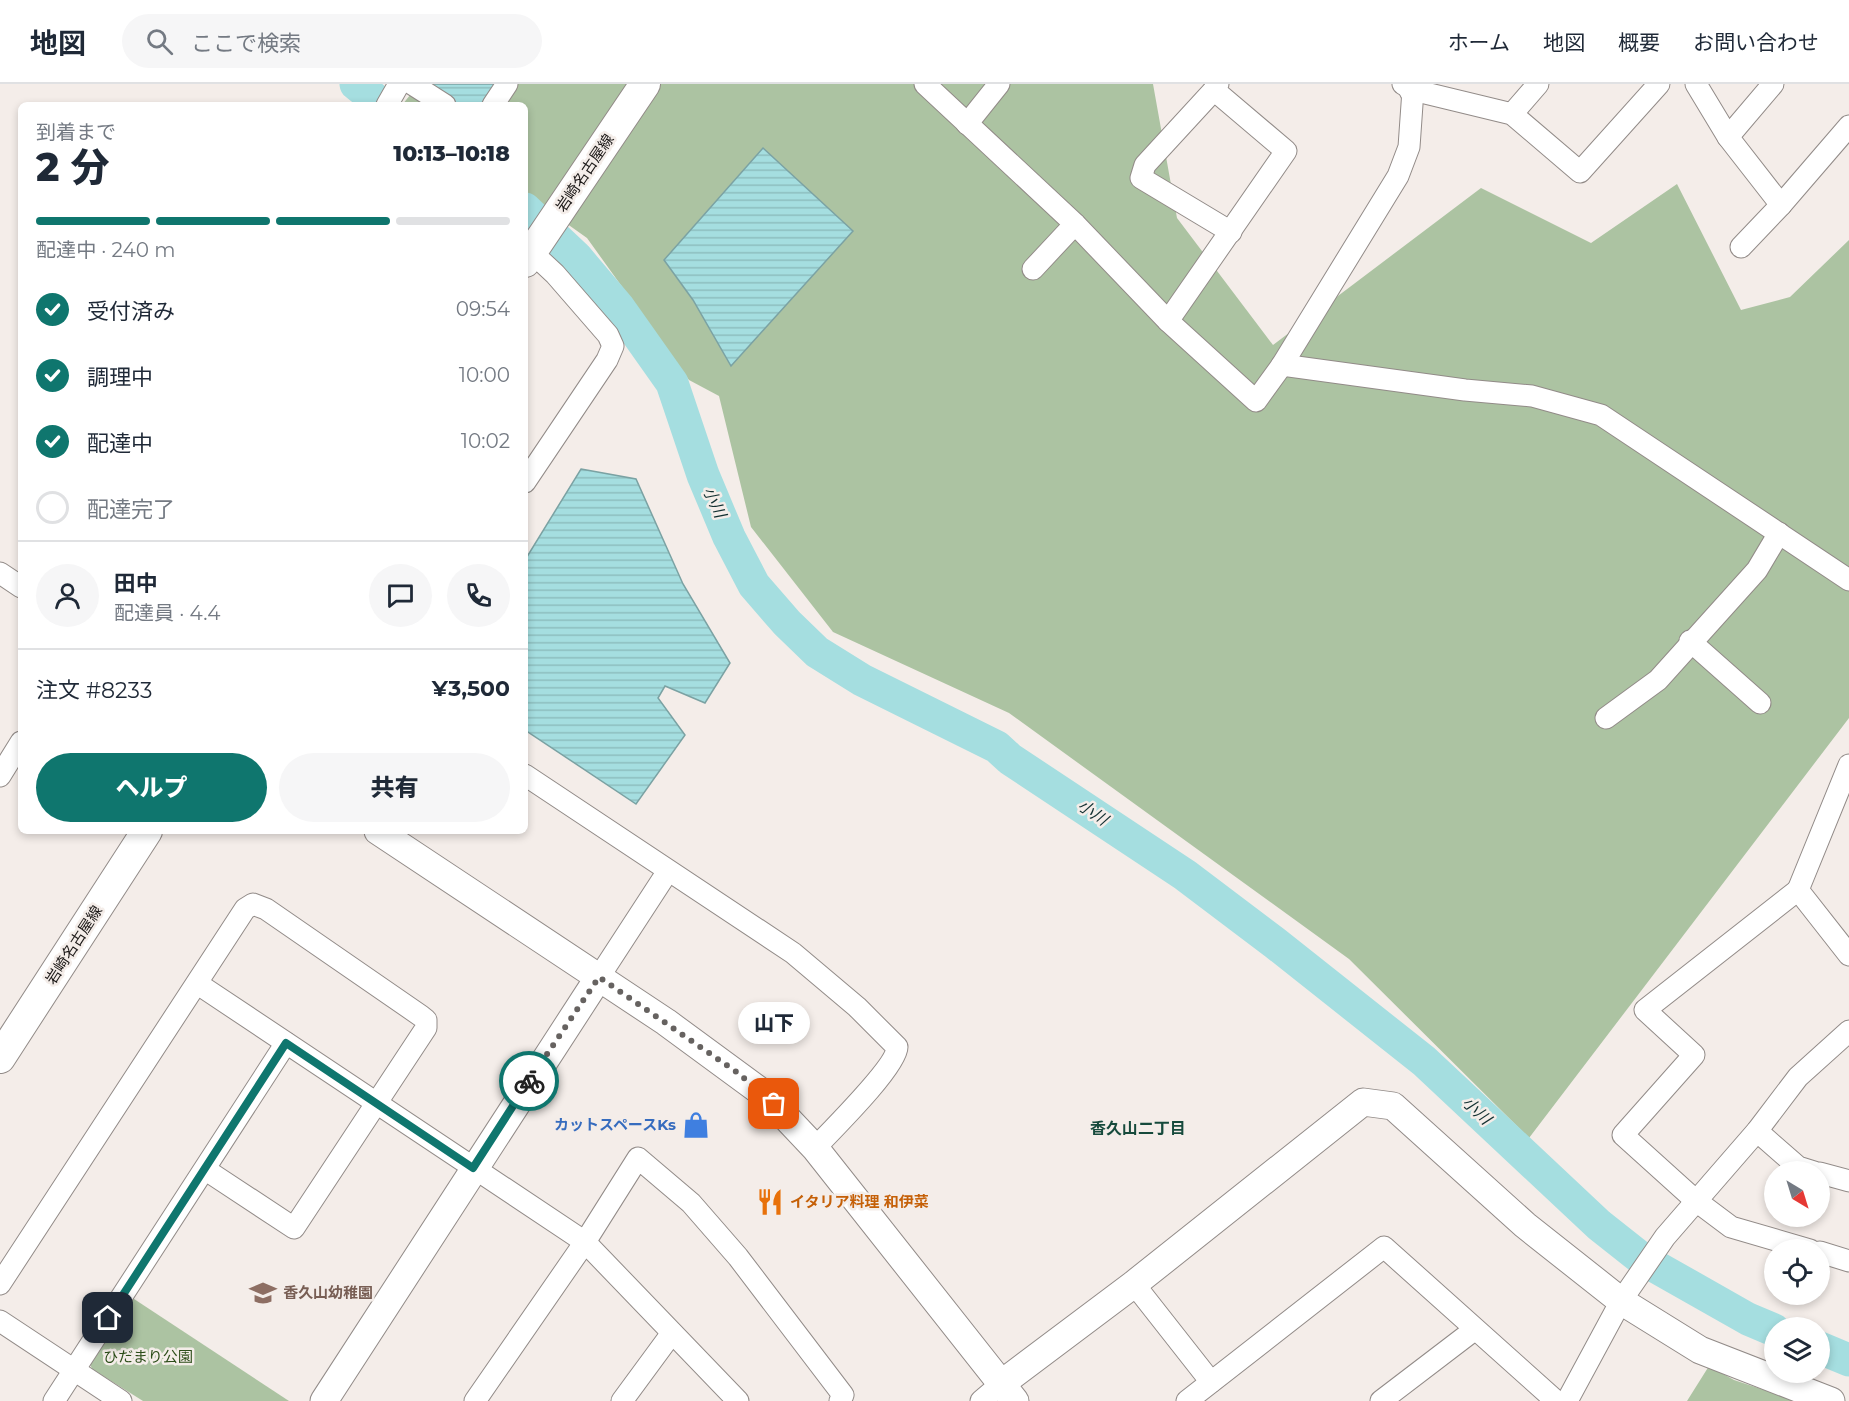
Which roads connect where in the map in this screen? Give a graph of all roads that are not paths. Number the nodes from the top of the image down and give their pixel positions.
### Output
1 (507, 84) edge
2 (645, 84) edge
3 (925, 84) edge
4 (999, 84) edge
5 (1538, 84) edge
6 (1659, 84) edge
7 (1696, 84) edge
8 (1773, 84) edge
9 (1411, 86) edge
10 (1216, 87) edge
11 (398, 92) edge
12 (434, 102) edge
13 (495, 102) edge
14 (1512, 114) junction
15 (967, 124) junction
16 (1849, 126) edge
17 (1728, 137) junction
18 (1781, 205) junction
19 (1075, 224) junction
20 (1231, 232) junction
21 (1741, 247) dead end
22 (531, 250) edge
23 (1033, 269) dead end
24 (1168, 321) junction
25 (1282, 365) junction
26 (528, 478) edge
27 (1779, 533) junction
28 (0, 573) edge
29 (1849, 580) edge
30 (18, 585) edge
31 (1690, 641) junction
32 (1760, 703) dead end
33 (1606, 718) dead end
34 (18, 747) edge
35 (1849, 765) edge
36 (0, 776) edge
37 (528, 777) edge
38 (145, 834) edge
39 (383, 834) edge
40 (668, 871) junction
41 (1798, 890) junction
42 (1849, 955) edge
43 (599, 977) junction
44 (198, 984) junction
45 (1849, 1030) edge
46 (286, 1043) junction
47 (0, 1058) edge
48 (374, 1103) junction
49 (1757, 1131) junction
50 (815, 1148) junction
51 (1791, 1161) edge
52 (473, 1168) junction
53 (206, 1170) junction
54 (1830, 1176) edge
55 (1849, 1181) edge
56 (1695, 1200) junction
57 (1772, 1239) edge
58 (585, 1242) junction
59 (1830, 1255) edge
60 (1849, 1261) edge
61 (0, 1284) edge
62 (1134, 1284) junction
63 (1621, 1300) junction
64 (0, 1321) edge
65 (1474, 1330) junction
66 (672, 1333) junction
67 (74, 1370) junction
68 (1212, 1382) junction
69 (999, 1395) edge
70 (54, 1401) edge
71 (121, 1401) edge
72 (324, 1401) edge
73 (475, 1401) edge
74 (622, 1401) edge
75 (738, 1401) edge
76 (840, 1401) edge
77 (1187, 1401) edge
78 (1381, 1401) edge
79 (1556, 1401) edge
80 (1567, 1401) edge
81 (1832, 1401) edge

1 - 13 street
2 - 22 main road, 岩崎名古屋線
3 - 15 street
4 - 15 street
5 - 14 street
6 - 14 street
7 - 17 street
8 - 17 street
9 - 14 street
9 - 25 street
10 - 20 street
10 - 20 street
11 - 12 street
15 - 19 street
16 - 18 street
17 - 18 street
18 - 21 street
19 - 23 street
19 - 24 street
20 - 24 street
22 - 26 street
24 - 25 street
25 - 27 street
27 - 29 street
27 - 31 street
28 - 30 street
31 - 32 street
31 - 33 street
34 - 36 street
35 - 41 street
37 - 40 street
38 - 47 main road, 岩崎名古屋線
39 - 43 street
40 - 43 street
40 - 50 street
41 - 42 street
41 - 56 street
43 - 50 street
43 - 52 street
44 - 46 street
44 - 48 street
44 - 61 street
45 - 49 street
46 - 48 street
46 - 53 street
48 - 52 street
48 - 53 street
49 - 51 street
49 - 56 street
50 - 69 street
52 - 58 street
52 - 72 street
53 - 67 street
54 - 55 street
56 - 57 street
56 - 63 street
58 - 66 street
58 - 73 street
58 - 76 street
59 - 60 street
62 - 63 street
62 - 68 street
62 - 69 street
63 - 80 street
63 - 81 street
64 - 67 street
65 - 68 street
65 - 78 street
65 - 79 street
66 - 74 street
66 - 75 street
67 - 70 street
67 - 71 street
68 - 77 street

